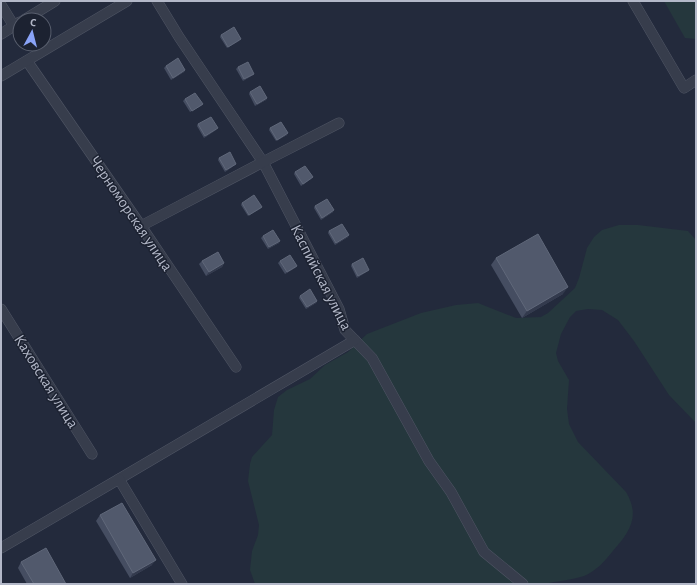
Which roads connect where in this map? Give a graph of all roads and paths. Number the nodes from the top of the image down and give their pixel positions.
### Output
1 (55, 1) edge
2 (127, 1) edge
3 (157, 1) edge
4 (632, 1) edge
5 (1, 5) edge
6 (37, 12) edge
7 (12, 18) edge
8 (12, 27) edge
9 (1, 34) edge
10 (27, 61) junction
11 (1, 76) edge
12 (696, 80) edge
13 (339, 124) dead end
14 (263, 162) junction
15 (141, 226) junction
16 (1, 309) edge
17 (355, 340) junction
18 (236, 367) dead end
19 (92, 454) dead end
20 (119, 479) junction
21 (1, 548) edge
22 (182, 584) edge
23 (523, 584) edge

1 - 6 street
2 - 10 street
3 - 14 street, Каспийская улица
4 - 12 street
5 - 7 street
8 - 9 street
10 - 11 street
10 - 15 street, Черноморская улица
13 - 14 street
14 - 15 street
14 - 17 street, Каспийская улица
15 - 18 street, Черноморская улица
16 - 19 street, Каховская улица
17 - 20 street
17 - 23 street, Каспийская улица
20 - 21 street
20 - 22 street

